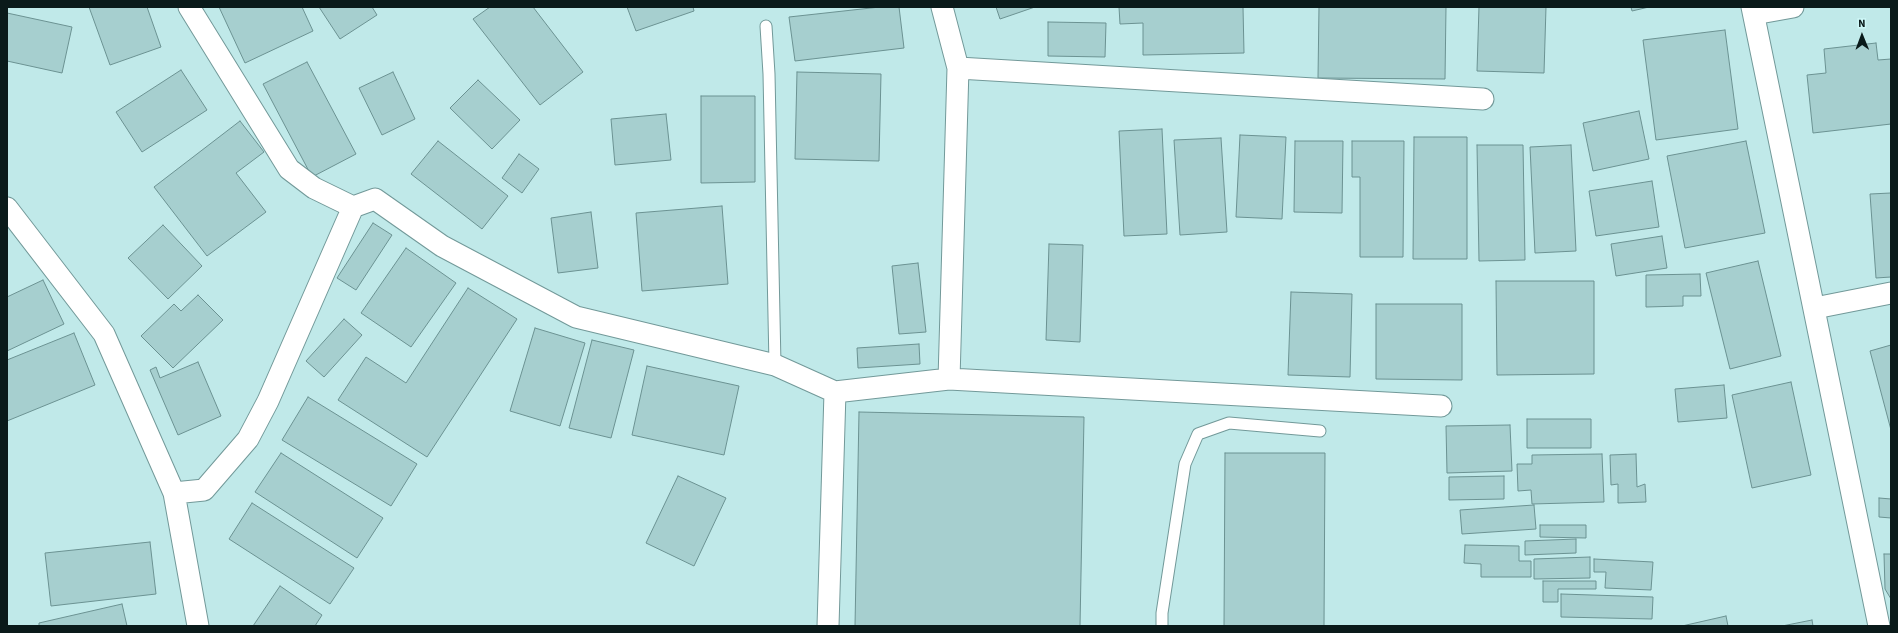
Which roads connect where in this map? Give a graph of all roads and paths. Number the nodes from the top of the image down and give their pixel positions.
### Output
1 (189, 7) edge
2 (942, 7) edge
3 (1793, 7) edge
4 (1753, 11) edge
5 (766, 26) dead end
6 (958, 68) junction
7 (1484, 99) dead end
8 (353, 207) junction
9 (7, 208) edge
10 (1891, 293) edge
11 (1815, 308) junction
12 (774, 366) junction
13 (948, 379) junction
14 (835, 392) junction
15 (1441, 406) dead end
16 (1320, 431) dead end
17 (174, 493) junction
18 (1882, 621) edge
19 (198, 626) edge
20 (828, 626) edge
21 (1162, 626) edge

1 - 8 street
2 - 6 street
3 - 4 street
4 - 11 street
5 - 12 lane
6 - 7 street
6 - 13 street
8 - 12 street
8 - 17 street
9 - 17 street
10 - 11 street
11 - 18 street
12 - 14 street
13 - 14 street
13 - 15 street
14 - 20 street
16 - 21 lane
17 - 19 street

